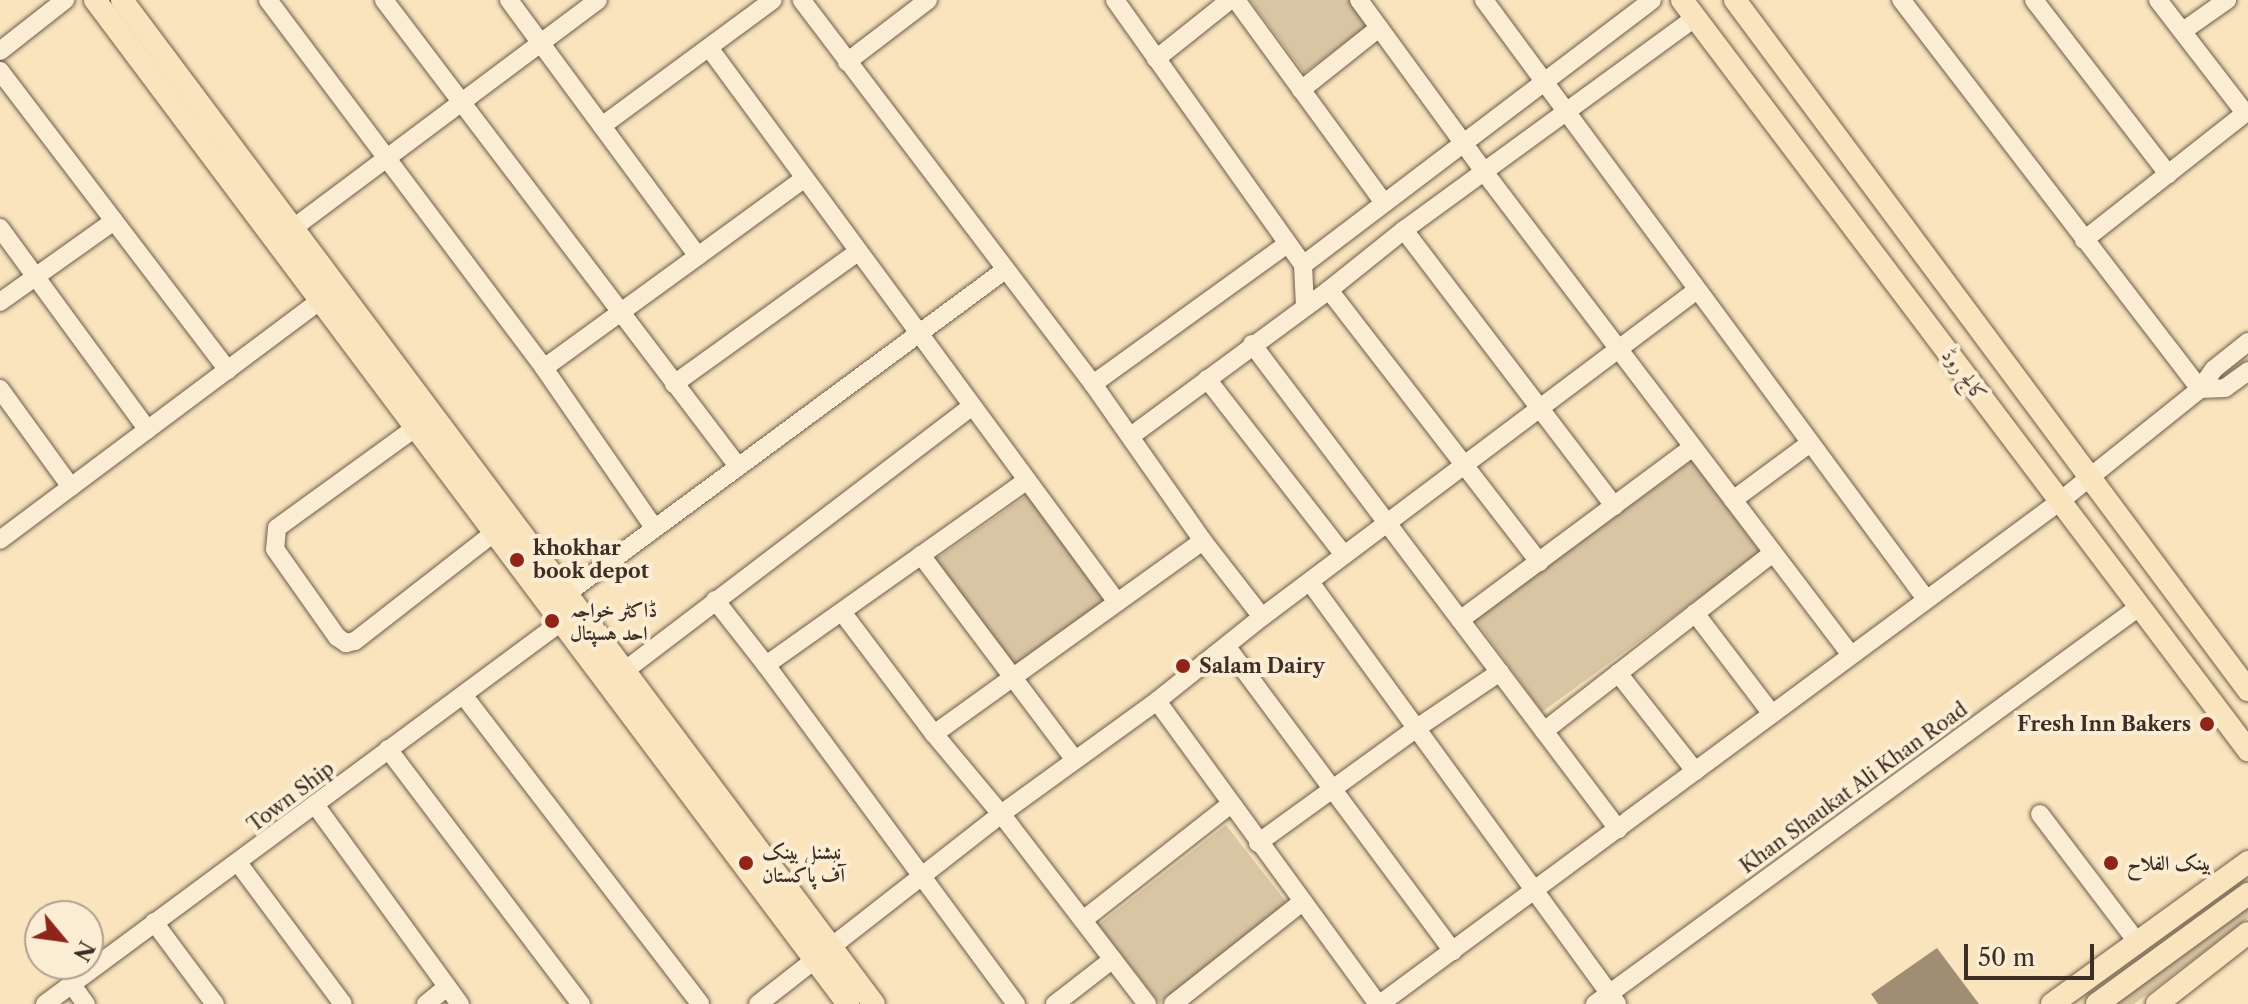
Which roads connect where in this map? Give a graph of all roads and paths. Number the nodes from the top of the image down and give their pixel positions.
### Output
1 (65, 0) edge
2 (95, 0) edge
3 (122, 0) edge
4 (268, 0) edge
5 (384, 0) edge
6 (509, 0) edge
7 (598, 0) edge
8 (773, 0) edge
9 (802, 0) edge
10 (928, 0) edge
11 (1115, 0) edge
12 (1233, 0) edge
13 (1359, 0) edge
14 (1484, 0) edge
15 (1652, 0) edge
16 (1735, 0) edge
17 (1901, 0) edge
18 (2158, 0) edge
19 (2227, 0) edge
20 (2040, 2) edge
21 (1688, 9) edge
22 (1379, 28) junction
23 (2183, 31) junction
24 (542, 43) junction
25 (710, 49) junction
26 (0, 51) edge
27 (1156, 59) junction
28 (847, 62) junction
29 (0, 71) edge
30 (1544, 82) junction
31 (1301, 90) junction
32 (463, 101) junction
33 (2247, 112) edge
34 (1567, 113) junction
35 (602, 126) junction
36 (1463, 143) junction
37 (387, 158) junction
38 (1485, 173) junction
39 (2168, 174) junction
40 (805, 178) junction
41 (1384, 203) junction
42 (114, 221) junction
43 (0, 228) edge
44 (294, 228) junction
45 (1404, 230) junction
46 (2084, 240) junction
47 (276, 242) junction
48 (1287, 244) junction
49 (858, 252) junction
50 (698, 256) junction
51 (1303, 265) junction
52 (1005, 270) junction
53 (36, 277) junction
54 (1329, 290) junction
55 (1697, 290) junction
56 (319, 301) junction
57 (0, 302) edge
58 (1305, 306) junction
59 (619, 313) junction
60 (918, 333) junction
61 (2248, 342) edge
62 (1252, 344) junction
63 (1619, 349) junction
64 (544, 368) junction
65 (228, 370) junction
66 (2248, 371) edge
67 (1207, 379) junction
68 (674, 384) junction
69 (1093, 384) junction
70 (2200, 389) junction
71 (2, 394) edge
72 (972, 406) junction
73 (1540, 408) junction
74 (415, 428) junction
75 (148, 430) junction
76 (1131, 436) junction
77 (1810, 443) junction
78 (1693, 447) junction
79 (737, 465) junction
80 (1464, 465) junction
81 (2090, 475) junction
82 (1027, 480) junction
83 (71, 487) junction
84 (1733, 500) junction
85 (2059, 502) junction
86 (1614, 506) junction
87 (1387, 523) junction
88 (653, 526) junction
89 (495, 532) junction
90 (0, 540) edge
91 (1203, 541) junction
92 (1773, 553) junction
93 (921, 555) junction
94 (1344, 555) junction
95 (1539, 562) junction
96 (1310, 582) junction
97 (566, 594) junction
98 (1926, 599) junction
99 (715, 600) junction
100 (1117, 602) junction
101 (2139, 607) junction
102 (842, 612) junction
103 (1695, 613) junction
104 (1262, 617) junction
105 (1460, 620) junction
106 (561, 622) junction
107 (1227, 647) junction
108 (1851, 655) junction
109 (766, 665) junction
110 (623, 672) junction
111 (1500, 672) junction
112 (1618, 673) junction
113 (1014, 676) junction
114 (2248, 690) edge
115 (464, 696) junction
116 (1157, 701) junction
117 (1772, 714) junction
118 (1417, 728) junction
119 (1544, 731) junction
120 (934, 734) junction
121 (388, 749) junction
122 (2248, 750) edge
123 (1075, 760) junction
124 (1695, 771) junction
125 (1330, 790) junction
126 (1231, 804) junction
127 (316, 806) junction
128 (1001, 814) junction
129 (2040, 814) dead end
130 (1618, 829) junction
131 (1258, 843) junction
132 (2248, 862) edge
133 (239, 864) junction
134 (920, 877) junction
135 (1536, 890) junction
136 (2248, 894) edge
137 (1301, 903) junction
138 (1083, 920) junction
139 (154, 922) junction
140 (2248, 933) edge
141 (2137, 942) junction
142 (1453, 951) junction
143 (2248, 951) edge
144 (824, 954) junction
145 (1113, 959) junction
146 (72, 985) junction
147 (447, 987) junction
148 (1607, 1000) edge
149 (45, 1004) edge
150 (86, 1004) edge
151 (215, 1004) edge
152 (343, 1004) edge
153 (426, 1004) edge
154 (460, 1004) edge
155 (581, 1004) edge
156 (700, 1004) edge
157 (758, 1004) edge
158 (848, 1004) edge
159 (874, 1004) edge
160 (1016, 1004) edge
161 (1055, 1004) edge
162 (1147, 1004) edge
163 (1173, 1004) edge
164 (1379, 1004) edge
165 (2052, 1004) edge
166 (2097, 1004) edge
167 (2157, 1004) edge
168 (2178, 1004) edge

1 - 26 street
2 - 47 main road
3 - 44 main road
4 - 37 street
5 - 32 street
6 - 24 street
7 - 24 street
8 - 25 street
9 - 28 street
10 - 28 street
11 - 27 street
12 - 27 street
12 - 31 street
13 - 22 street
14 - 30 street
15 - 30 street
16 - 81 main road, کالج روڈ
17 - 46 street
18 - 23 street
19 - 23 street
20 - 39 street
21 - 34 street
21 - 85 main road, کالج روڈ
22 - 31 street
22 - 36 street
23 - 33 street
24 - 32 street
24 - 35 street
25 - 35 street
25 - 40 street
27 - 48 street
28 - 52 street
29 - 42 street
30 - 34 street
30 - 36 street
31 - 41 street
32 - 37 street
32 - 59 street
33 - 39 street
34 - 38 street
34 - 55 street
35 - 50 street
36 - 38 street
36 - 41 street
37 - 44 street
37 - 64 street
38 - 45 street
38 - 63 street
39 - 46 street
40 - 49 street
40 - 50 street
41 - 51 street
42 - 53 street
42 - 65 street
43 - 53 street
44 - 47 street
44 - 97 main road
45 - 54 street
45 - 73 street
46 - 70 street
47 - 56 main road
48 - 51 street
48 - 69 street
49 - 60 street
49 - 68 street
50 - 59 street
51 - 58 street
52 - 60 street
52 - 69 street
53 - 57 street
53 - 75 street
54 - 58 street
54 - 80 street
55 - 63 street
55 - 77 street
56 - 65 street
56 - 74 main road
58 - 62 street
59 - 64 street
59 - 68 street
60 - 72 street
60 - 79 street
61 - 70 street
62 - 67 street
62 - 87 street
63 - 73 street
63 - 78 street
64 - 88 street
65 - 75 street
66 - 70 street
67 - 76 street
67 - 94 street
68 - 79 street
69 - 76 street
70 - 81 street
71 - 83 street
72 - 82 street
72 - 99 street
73 - 80 street
73 - 86 street
74 - 89 main road
74 - 89 street
75 - 83 street
76 - 91 street
77 - 84 street
77 - 98 street
78 - 84 street
78 - 86 street
79 - 88 street
80 - 87 street
80 - 95 street
81 - 85 street
81 - 114 main road, کالج روڈ
82 - 93 street
82 - 100 street
83 - 90 street
84 - 92 street
85 - 98 street
85 - 101 main road, کالج روڈ
86 - 95 street
87 - 94 street
87 - 105 street
88 - 97 street
89 - 106 main road
91 - 100 street
91 - 104 street
92 - 103 street
92 - 108 street
93 - 102 street
93 - 113 street
94 - 96 street
95 - 105 street
96 - 104 street
96 - 118 street
97 - 110 main road
98 - 108 street
99 - 109 street
99 - 110 street
100 - 113 street
101 - 122 main road, کالج روڈ
101 - 148 street, Khan Shaukat Ali Khan Road
102 - 109 street
102 - 120 street
103 - 112 street
103 - 117 street
104 - 107 street
105 - 111 street
106 - 115 street, Town Ship
106 - 144 main road
107 - 116 street
107 - 125 street
108 - 117 street
109 - 134 street
110 - 144 main road
111 - 118 street
111 - 119 street
112 - 119 street
112 - 124 street
113 - 120 street
113 - 123 street
115 - 121 street, Town Ship
115 - 156 street
116 - 123 street
116 - 126 street
117 - 124 street
118 - 125 street
118 - 135 street
119 - 130 street
120 - 128 street
121 - 127 street, Town Ship
121 - 155 street
123 - 128 street
124 - 130 street
125 - 131 street
125 - 142 street
126 - 131 street
126 - 138 street
127 - 133 street, Town Ship
127 - 147 street
128 - 134 street
128 - 138 street
129 - 141 street
130 - 135 street
131 - 137 street
132 - 141 main road
133 - 139 street, Town Ship
133 - 152 street
134 - 144 street
134 - 160 street
135 - 142 street
135 - 148 street
136 - 166 main road
137 - 163 street
137 - 164 street
138 - 145 street
139 - 146 street, Town Ship
139 - 151 street
140 - 167 main road
141 - 165 main road
142 - 164 street
143 - 168 main road
144 - 157 street
144 - 158 main road
144 - 159 main road
145 - 161 street
145 - 162 street
146 - 149 street, Town Ship
146 - 150 street
147 - 153 street
147 - 154 street

